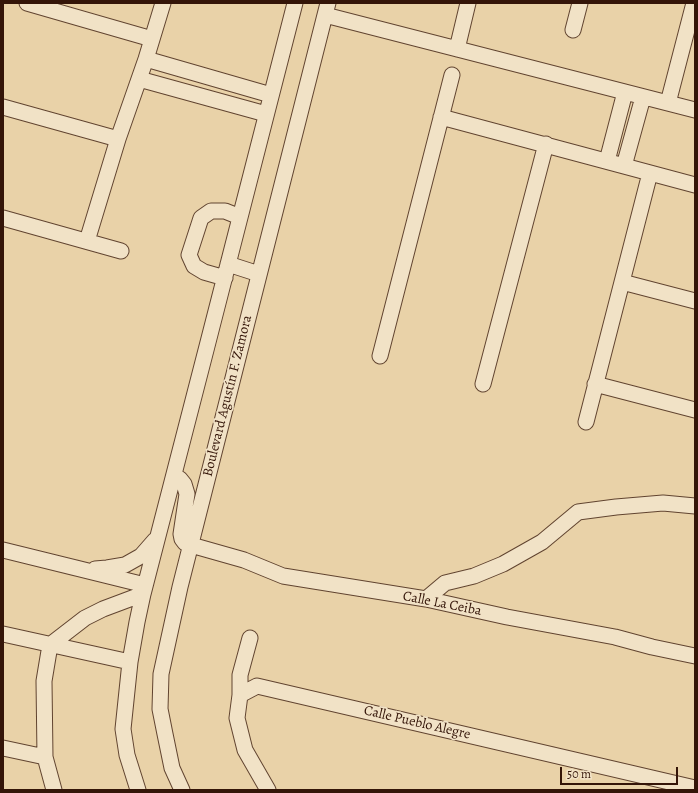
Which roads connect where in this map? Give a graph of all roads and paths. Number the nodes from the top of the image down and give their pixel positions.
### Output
1 (26, 3) edge
2 (163, 3) edge
3 (294, 3) edge
4 (468, 3) edge
5 (580, 3) edge
6 (694, 3) edge
7 (326, 9) edge
8 (573, 30) dead end
9 (691, 33) edge
10 (152, 39) junction
11 (457, 49) junction
12 (146, 59) junction
13 (452, 75) dead end
14 (139, 79) junction
15 (625, 92) junction
16 (271, 95) junction
17 (643, 97) junction
18 (668, 103) junction
19 (3, 107) edge
20 (695, 110) edge
21 (266, 114) junction
22 (440, 117) junction
23 (118, 139) junction
24 (546, 144) junction
25 (608, 161) junction
26 (624, 166) junction
27 (650, 172) junction
28 (695, 185) edge
29 (240, 216) junction
30 (3, 218) edge
31 (87, 241) junction
32 (121, 251) dead end
33 (227, 271) junction
34 (259, 274) junction
35 (622, 282) junction
36 (695, 301) edge
37 (380, 356) dead end
38 (483, 384) dead end
39 (595, 384) junction
40 (695, 410) edge
41 (586, 422) dead end
42 (174, 475) junction
43 (695, 506) edge
44 (158, 536) junction
45 (191, 546) junction
46 (3, 550) edge
47 (81, 570) junction
48 (144, 590) junction
49 (426, 599) junction
50 (3, 634) edge
51 (250, 638) dead end
52 (50, 645) junction
53 (695, 656) edge
54 (130, 662) junction
55 (240, 695) junction
56 (3, 748) edge
57 (45, 757) junction
58 (695, 788) edge
59 (54, 790) edge
60 (138, 790) edge
61 (182, 790) edge
62 (268, 790) edge

1 - 10 street
2 - 10 street
3 - 16 street
4 - 11 street
5 - 8 street
6 - 9 street
7 - 11 street
7 - 34 street, Boulevard Agustín F. Zamora
9 - 18 street
10 - 12 street
11 - 15 street
12 - 14 street
12 - 16 street
13 - 22 street
14 - 21 street
14 - 23 street
15 - 17 street
15 - 25 street
16 - 21 street
17 - 18 street
17 - 26 street
18 - 20 street
19 - 23 street
21 - 29 street
22 - 24 street
22 - 37 street
23 - 31 street
24 - 25 street
24 - 38 street
25 - 26 street
26 - 27 street
27 - 28 street
27 - 35 street
29 - 33 street
29 - 33 street
30 - 31 street
31 - 32 street
33 - 34 street
33 - 42 street
34 - 45 street, Boulevard Agustín F. Zamora
35 - 36 street
35 - 39 street
39 - 40 street
39 - 41 street
42 - 44 street
42 - 45 street
43 - 49 street
44 - 47 street
44 - 48 street
45 - 49 street, Calle La Ceiba
45 - 61 street, Boulevard Agustín F. Zamora
46 - 47 street
47 - 48 street
48 - 52 street
48 - 54 street
49 - 53 street, Calle La Ceiba
50 - 52 street
51 - 55 street
52 - 54 street
52 - 57 street
54 - 60 street
55 - 58 street, Calle Pueblo Alegre
55 - 62 street
56 - 57 street
57 - 59 street

